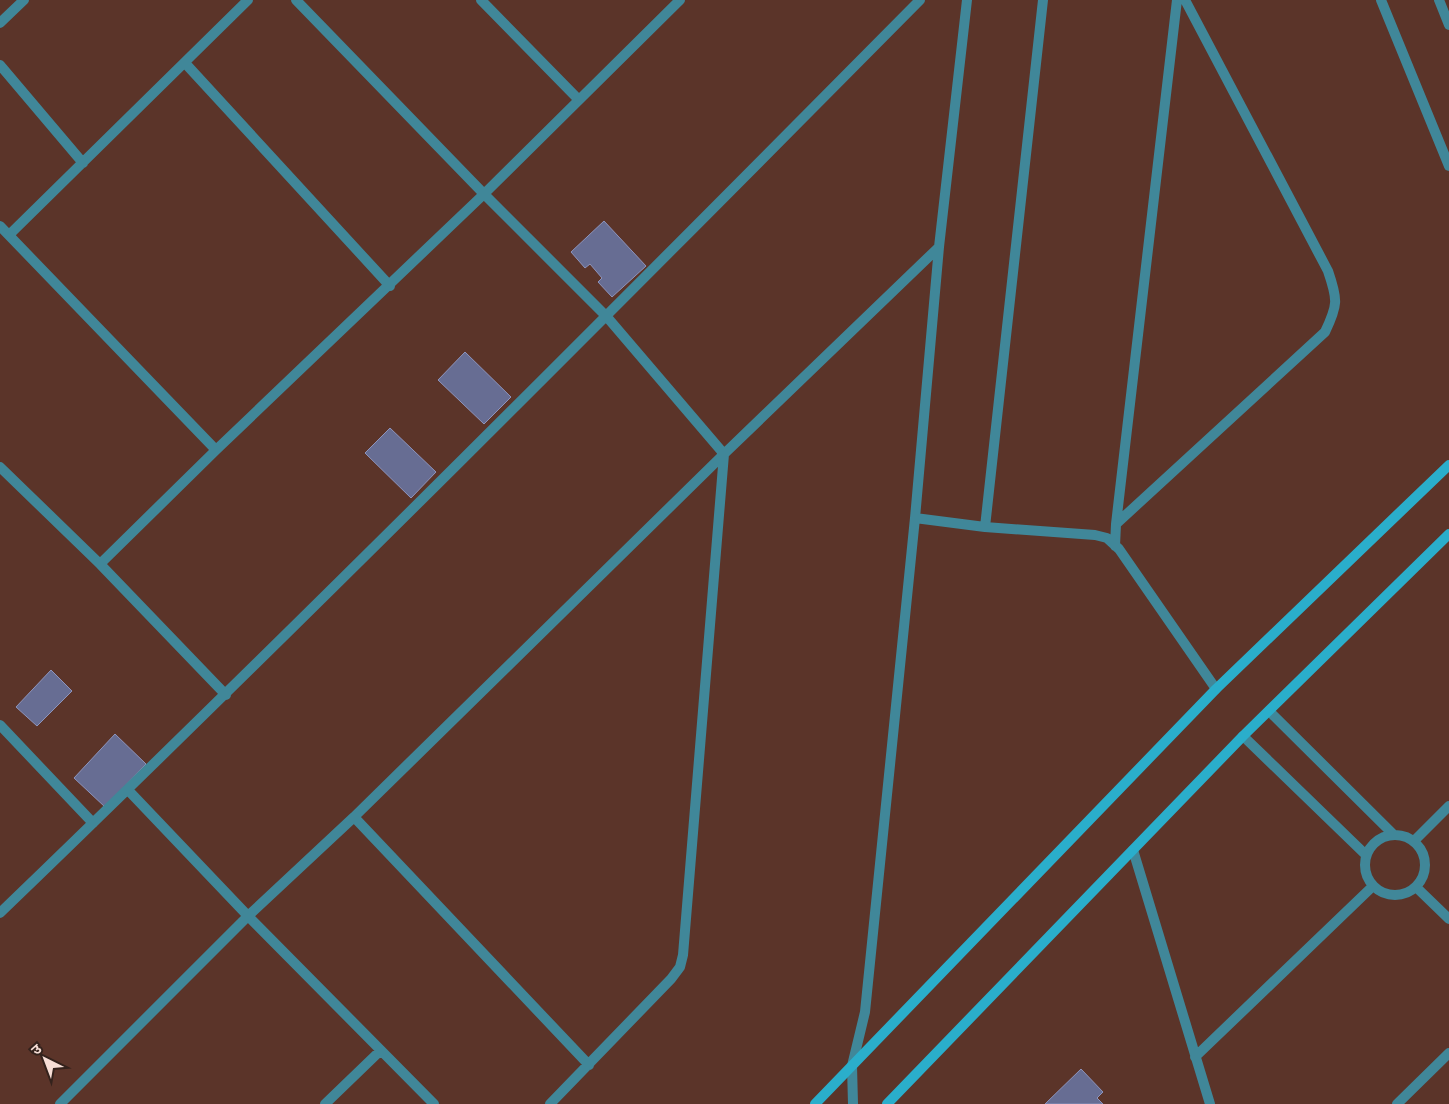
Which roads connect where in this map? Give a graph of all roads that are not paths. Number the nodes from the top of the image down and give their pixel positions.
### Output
1 (24, 0) edge
2 (248, 0) edge
3 (296, 0) edge
4 (481, 0) edge
5 (920, 0) edge
6 (967, 0) edge
7 (1043, 0) edge
8 (1177, 0) edge
9 (1185, 0) edge
10 (1381, 0) edge
11 (1439, 0) edge
12 (677, 1) edge
13 (0, 23) edge
14 (1449, 25) edge
15 (184, 64) junction
16 (0, 65) edge
17 (579, 100) junction
18 (83, 163) junction
19 (1449, 166) edge
20 (484, 194) junction
21 (0, 226) edge
22 (9, 234) junction
23 (939, 247) junction
24 (390, 286) junction
25 (606, 316) junction
26 (216, 450) junction
27 (724, 454) junction
28 (1449, 465) edge
29 (0, 467) edge
30 (915, 518) junction
31 (1116, 524) junction
32 (985, 527) junction
33 (1449, 534) edge
34 (1115, 546) junction
35 (100, 564) junction
36 (1216, 689) junction
37 (226, 695) junction
38 (1269, 711) junction
39 (0, 725) edge
40 (1243, 736) junction
41 (128, 790) junction
42 (1449, 806) edge
43 (354, 817) junction
44 (93, 823) junction
45 (1394, 834) junction
46 (1414, 841) junction
47 (1133, 850) junction
48 (1366, 855) junction
49 (1373, 886) junction
50 (1416, 887) junction
51 (0, 913) edge
52 (248, 916) junction
53 (1449, 919) edge
54 (380, 1051) junction
55 (1449, 1053) edge
56 (1195, 1056) junction
57 (588, 1065) junction
58 (852, 1066) junction
59 (60, 1104) edge
60 (325, 1104) edge
61 (434, 1104) edge
62 (550, 1104) edge
63 (815, 1104) edge
64 (853, 1104) edge
65 (887, 1104) edge
66 (1210, 1104) edge
67 (1397, 1104) edge

1 - 13 street
2 - 15 street
3 - 20 street
4 - 17 street
5 - 25 street
6 - 23 street
7 - 32 street
8 - 31 street
9 - 31 street
10 - 19 street
11 - 14 street
12 - 17 street
15 - 18 street
15 - 24 street
16 - 18 street
17 - 20 street
18 - 22 street
20 - 24 street
20 - 25 street
21 - 22 street
22 - 26 street
23 - 27 street
23 - 30 street
24 - 26 street
25 - 27 street
25 - 37 street
26 - 35 street
27 - 43 street
27 - 57 street
28 - 36 main road
29 - 35 street
30 - 32 street
30 - 58 street
31 - 34 street
32 - 34 street
33 - 38 main road
34 - 36 street
35 - 37 street
36 - 58 main road
37 - 41 street
38 - 40 main road
38 - 45 street
39 - 44 street
40 - 47 main road
40 - 48 street
41 - 44 street
41 - 52 street
42 - 46 street
43 - 52 street
43 - 57 street
44 - 51 street
45 - 46 street
45 - 48 street
46 - 50 street
47 - 56 street
47 - 65 main road
48 - 49 street
49 - 50 street
49 - 56 street
50 - 53 street
52 - 54 street
52 - 59 street
54 - 60 street
54 - 61 street
55 - 67 street
56 - 66 street
57 - 62 street
58 - 63 main road
58 - 64 street

